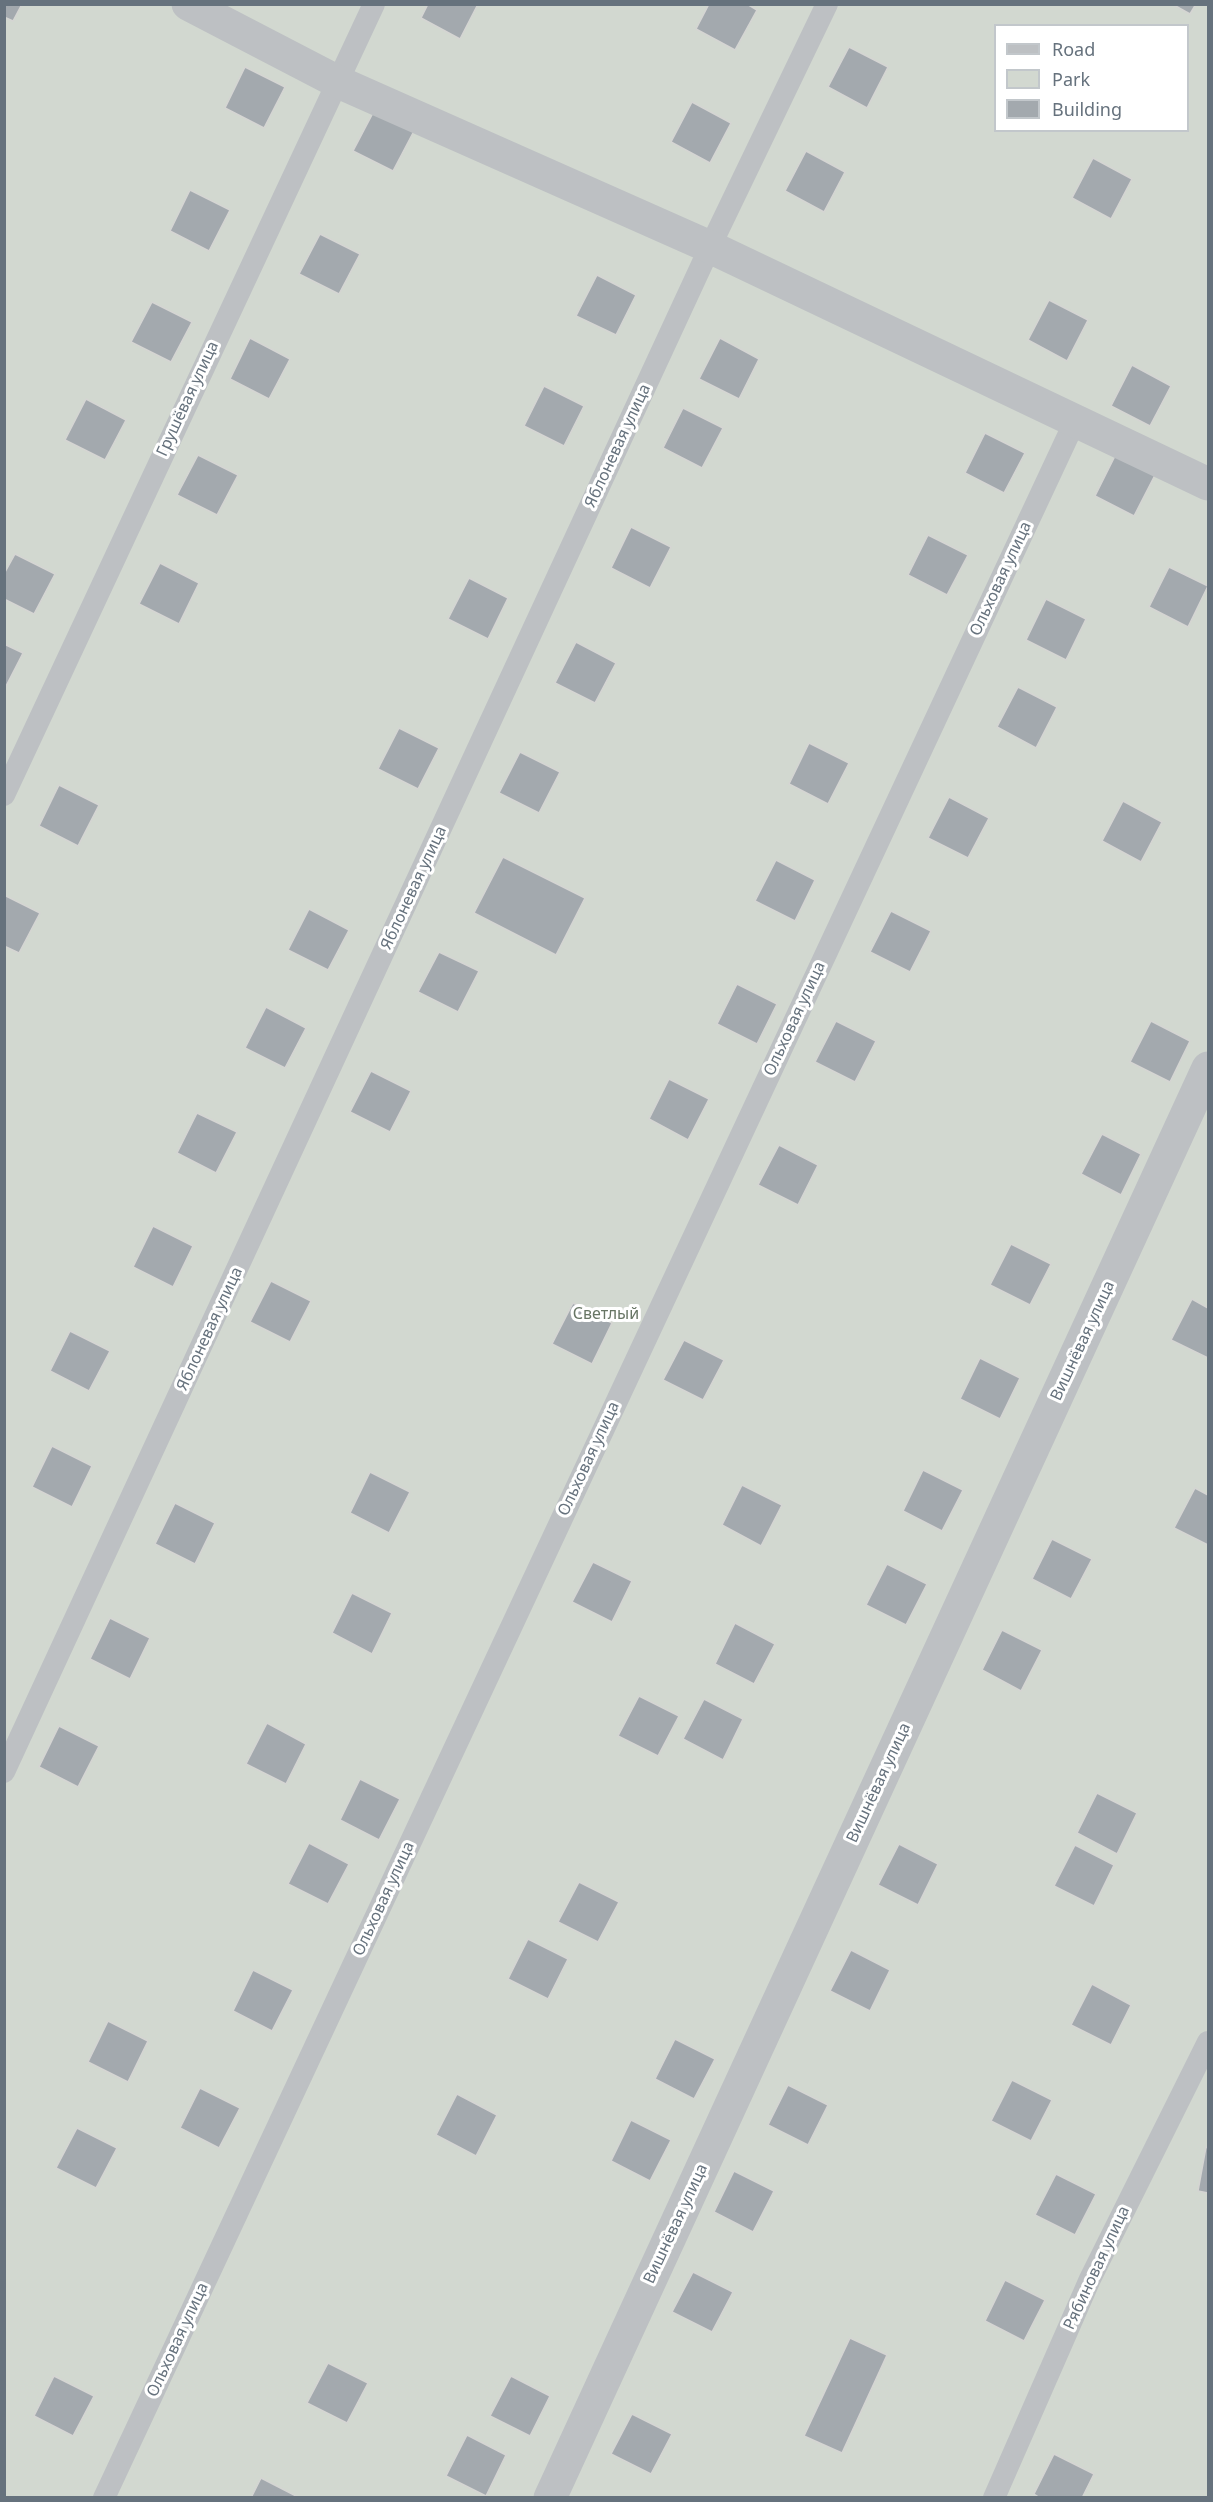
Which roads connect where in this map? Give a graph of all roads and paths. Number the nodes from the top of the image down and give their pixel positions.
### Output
1 (188, 4) edge
2 (374, 4) edge
3 (827, 4) edge
4 (336, 81) junction
5 (710, 247) junction
6 (1075, 421) junction
7 (1209, 484) edge
8 (4, 795) edge
9 (1209, 1068) edge
10 (4, 1772) edge
11 (1209, 2042) edge
12 (104, 2498) edge
13 (550, 2498) edge
14 (993, 2498) edge

1 - 4 street
2 - 4 lane, Грушёвая улица
3 - 5 lane, Яблоневая улица
4 - 5 street
4 - 8 lane, Грушёвая улица
5 - 6 street
5 - 10 lane, Яблоневая улица
6 - 7 street
6 - 12 lane, Ольховая улица
9 - 13 street, Вишнёвая улица
11 - 14 lane, Рябиновая улица

